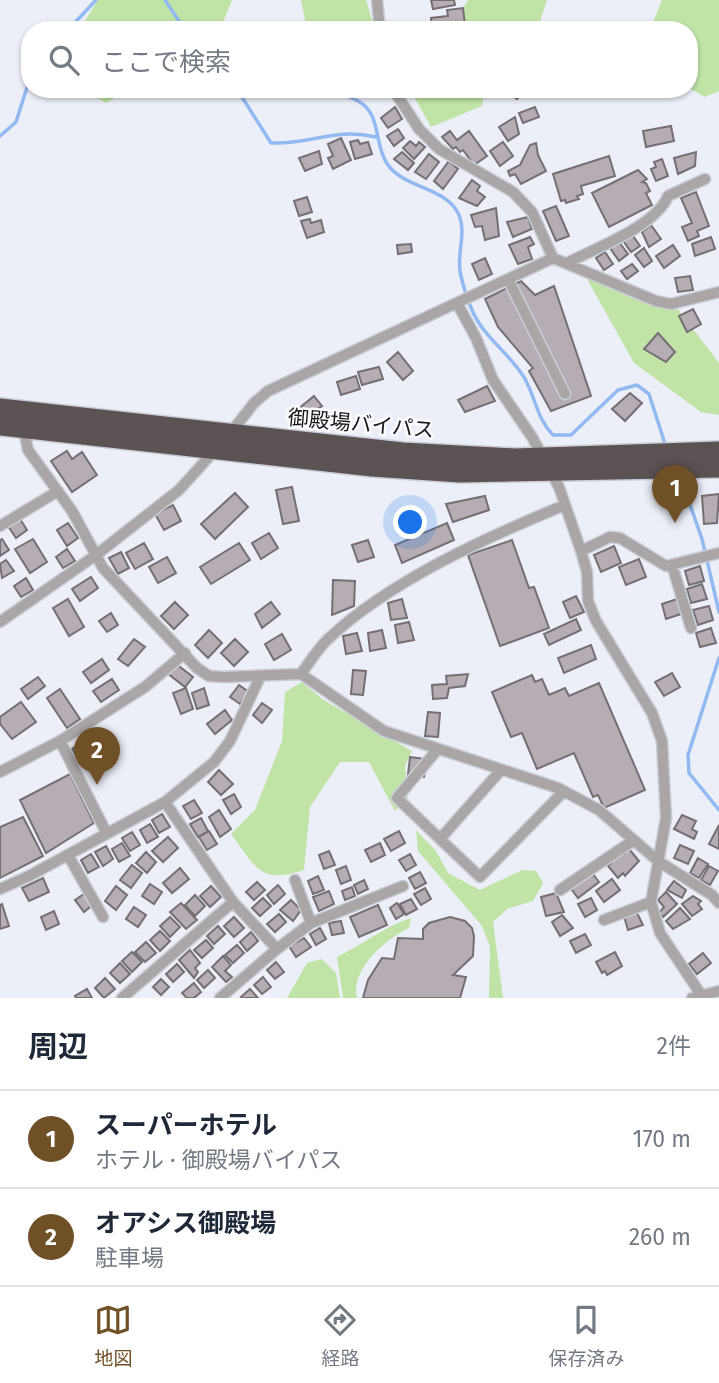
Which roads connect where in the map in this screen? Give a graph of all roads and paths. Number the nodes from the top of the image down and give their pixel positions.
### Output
1 (377, 0) edge
2 (379, 21) edge
3 (399, 98) edge
4 (705, 179) dead end
5 (553, 258) junction
6 (567, 263) junction
7 (508, 279) junction
8 (719, 292) edge
9 (457, 303) junction
10 (565, 394) dead end
11 (0, 408) edge
12 (0, 426) edge
13 (24, 430) junction
14 (230, 434) junction
15 (719, 444) edge
16 (215, 450) junction
17 (719, 450) edge
18 (684, 460) junction
19 (547, 465) junction
20 (719, 468) edge
21 (58, 491) junction
22 (565, 505) junction
23 (0, 526) edge
24 (581, 551) junction
25 (719, 553) edge
26 (96, 555) junction
27 (672, 565) junction
28 (0, 622) edge
29 (691, 628) dead end
30 (184, 653) junction
31 (301, 674) junction
32 (260, 677) junction
33 (61, 741) junction
34 (437, 750) junction
35 (501, 770) junction
36 (0, 772) edge
37 (564, 791) junction
38 (165, 802) junction
39 (107, 834) junction
40 (440, 839) junction
41 (634, 840) junction
42 (68, 855) junction
43 (658, 861) junction
44 (295, 880) dead end
45 (402, 886) dead end
46 (0, 889) edge
47 (560, 890) dead end
48 (233, 902) junction
49 (651, 902) junction
50 (719, 903) edge
51 (103, 917) dead end
52 (604, 920) dead end
53 (311, 923) junction
54 (277, 949) junction
55 (719, 991) edge
56 (697, 997) edge
57 (122, 998) edge
58 (220, 998) edge

1 - 2 street
3 - 5 street
4 - 6 street
5 - 6 street
5 - 7 street
6 - 8 street
7 - 9 street
7 - 10 street
9 - 14 street
9 - 19 street
11 - 14 highway, 御殿場バイパス
12 - 13 highway, 御殿場バイパス
13 - 16 highway, 御殿場バイパス
13 - 21 street
14 - 16 street
14 - 19 highway, 御殿場バイパス
15 - 18 highway
16 - 19 highway, 御殿場バイパス
16 - 26 street
17 - 18 highway, 御殿場バイパス
18 - 19 highway, 御殿場バイパス
18 - 20 highway, 御殿場バイパス
19 - 22 street
21 - 23 street
21 - 26 street
22 - 24 street
22 - 31 street
24 - 27 street
24 - 43 street
25 - 27 street
26 - 28 street
26 - 30 street
27 - 29 street
30 - 32 street
30 - 33 street
31 - 32 street
31 - 34 street
32 - 38 street
33 - 36 street
33 - 39 street
34 - 35 street
34 - 40 street
35 - 37 street
35 - 40 street
37 - 40 street
37 - 41 street
38 - 39 street
38 - 48 street
39 - 42 street
41 - 43 street
41 - 47 street
42 - 46 street
42 - 51 street
43 - 49 street
43 - 50 street
44 - 53 street
45 - 53 street
48 - 54 street
48 - 57 street
49 - 52 street
49 - 56 street
53 - 54 street
54 - 58 street
55 - 56 street

